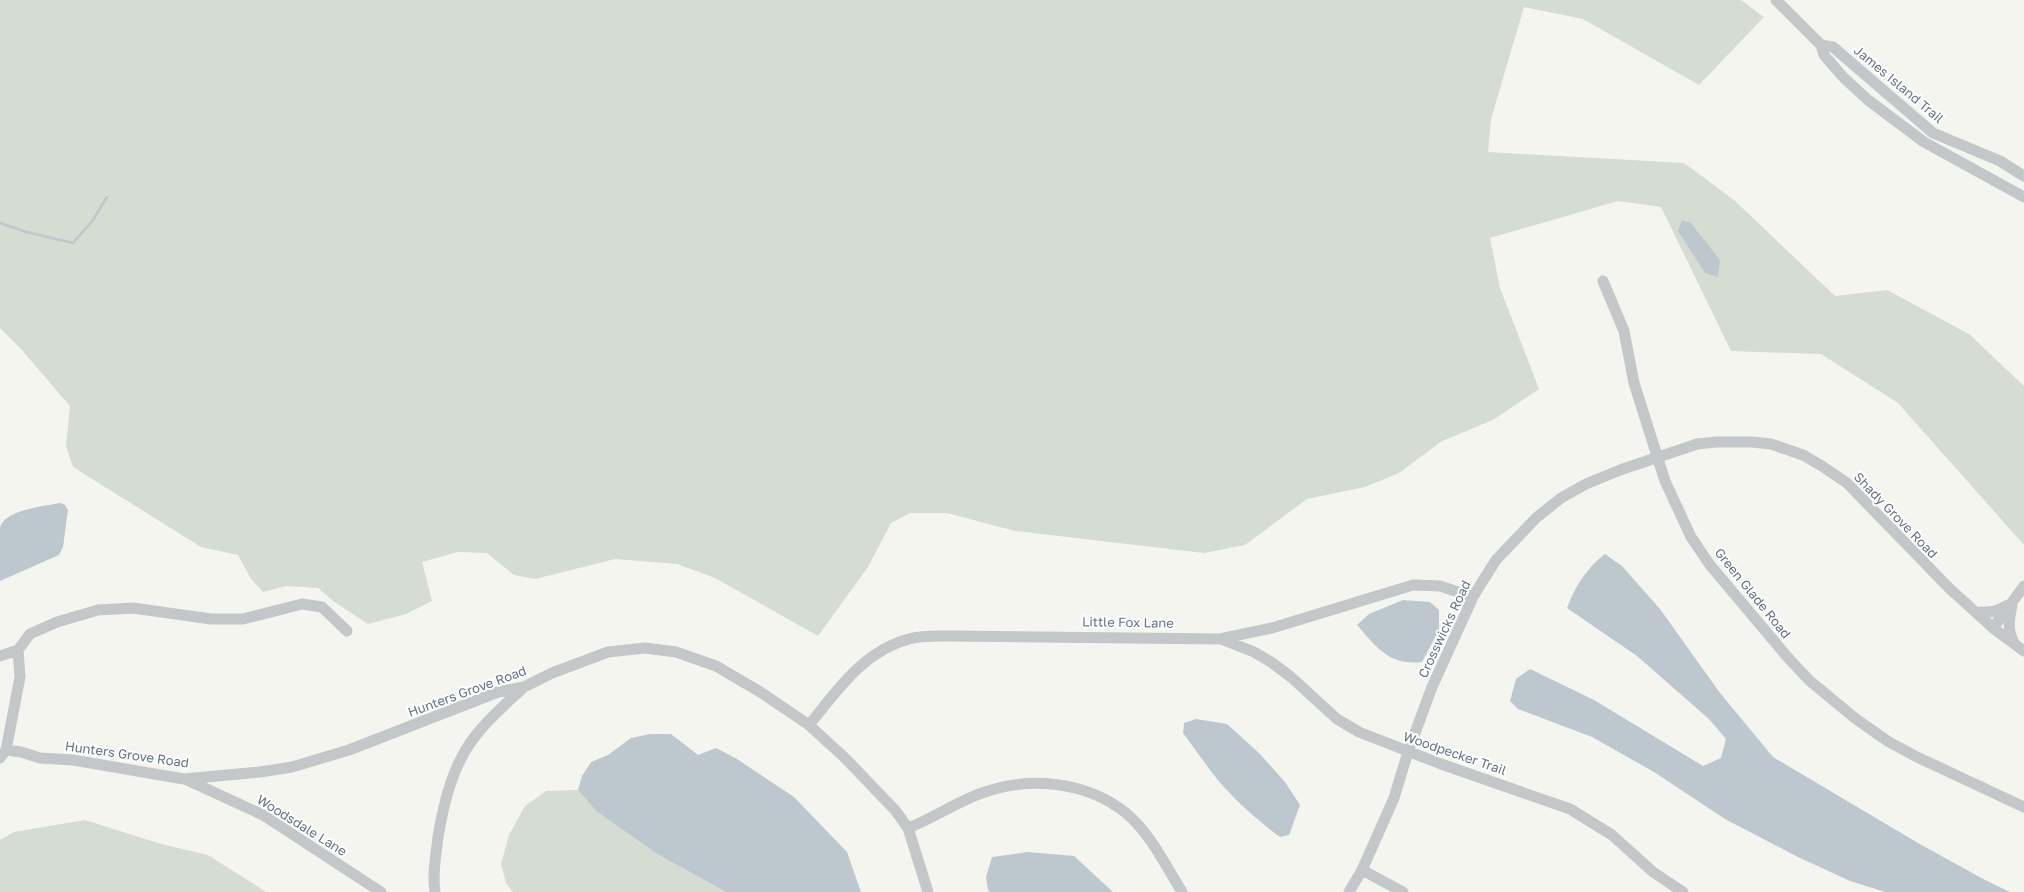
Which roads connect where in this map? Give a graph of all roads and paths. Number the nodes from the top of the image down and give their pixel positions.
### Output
1 (1776, 0) edge
2 (1821, 45) junction
3 (2024, 176) edge
4 (2024, 197) edge
5 (1603, 281) dead end
6 (1657, 458) junction
7 (2024, 586) edge
8 (1473, 597) junction
9 (2012, 603) junction
10 (1976, 612) junction
11 (1994, 628) junction
12 (347, 631) dead end
13 (1220, 639) junction
14 (2020, 648) edge
15 (18, 650) junction
16 (0, 656) edge
17 (524, 687) junction
18 (809, 725) junction
19 (1408, 752) junction
20 (3, 754) edge
21 (184, 779) junction
22 (2024, 807) edge
23 (908, 828) junction
24 (1362, 870) junction
25 (381, 892) edge
26 (435, 892) edge
27 (928, 892) edge
28 (1182, 892) edge
29 (1349, 892) edge
30 (1403, 892) edge
31 (1682, 892) edge

1 - 2 street, James Island Trail
2 - 3 street, James Island Trail
2 - 4 street, James Island Trail
5 - 6 street, Green Glade Road
6 - 8 street, Crosswicks Road
6 - 10 street, Shady Grove Road
6 - 22 street, Green Glade Road
7 - 9 street
8 - 13 street, Little Fox Lane
8 - 19 street, Crosswicks Road
9 - 10 street
9 - 11 street
9 - 14 street
10 - 11 street, Shady Grove Road
11 - 14 street, Shady Grove Road
12 - 15 street
13 - 18 street, Little Fox Lane
13 - 19 street, Woodpecker Trail
15 - 16 street
15 - 20 street
17 - 18 street, Hunters Grove Road
17 - 21 street, Hunters Grove Road
17 - 26 street
18 - 23 street, Hunters Grove Road
19 - 24 street, Crosswicks Road
19 - 31 street, Woodpecker Trail
20 - 21 street, Hunters Grove Road
21 - 25 street, Woodsdale Lane
23 - 27 street, Hunters Grove Road
23 - 28 street
24 - 29 street, Crosswicks Road
24 - 30 street

